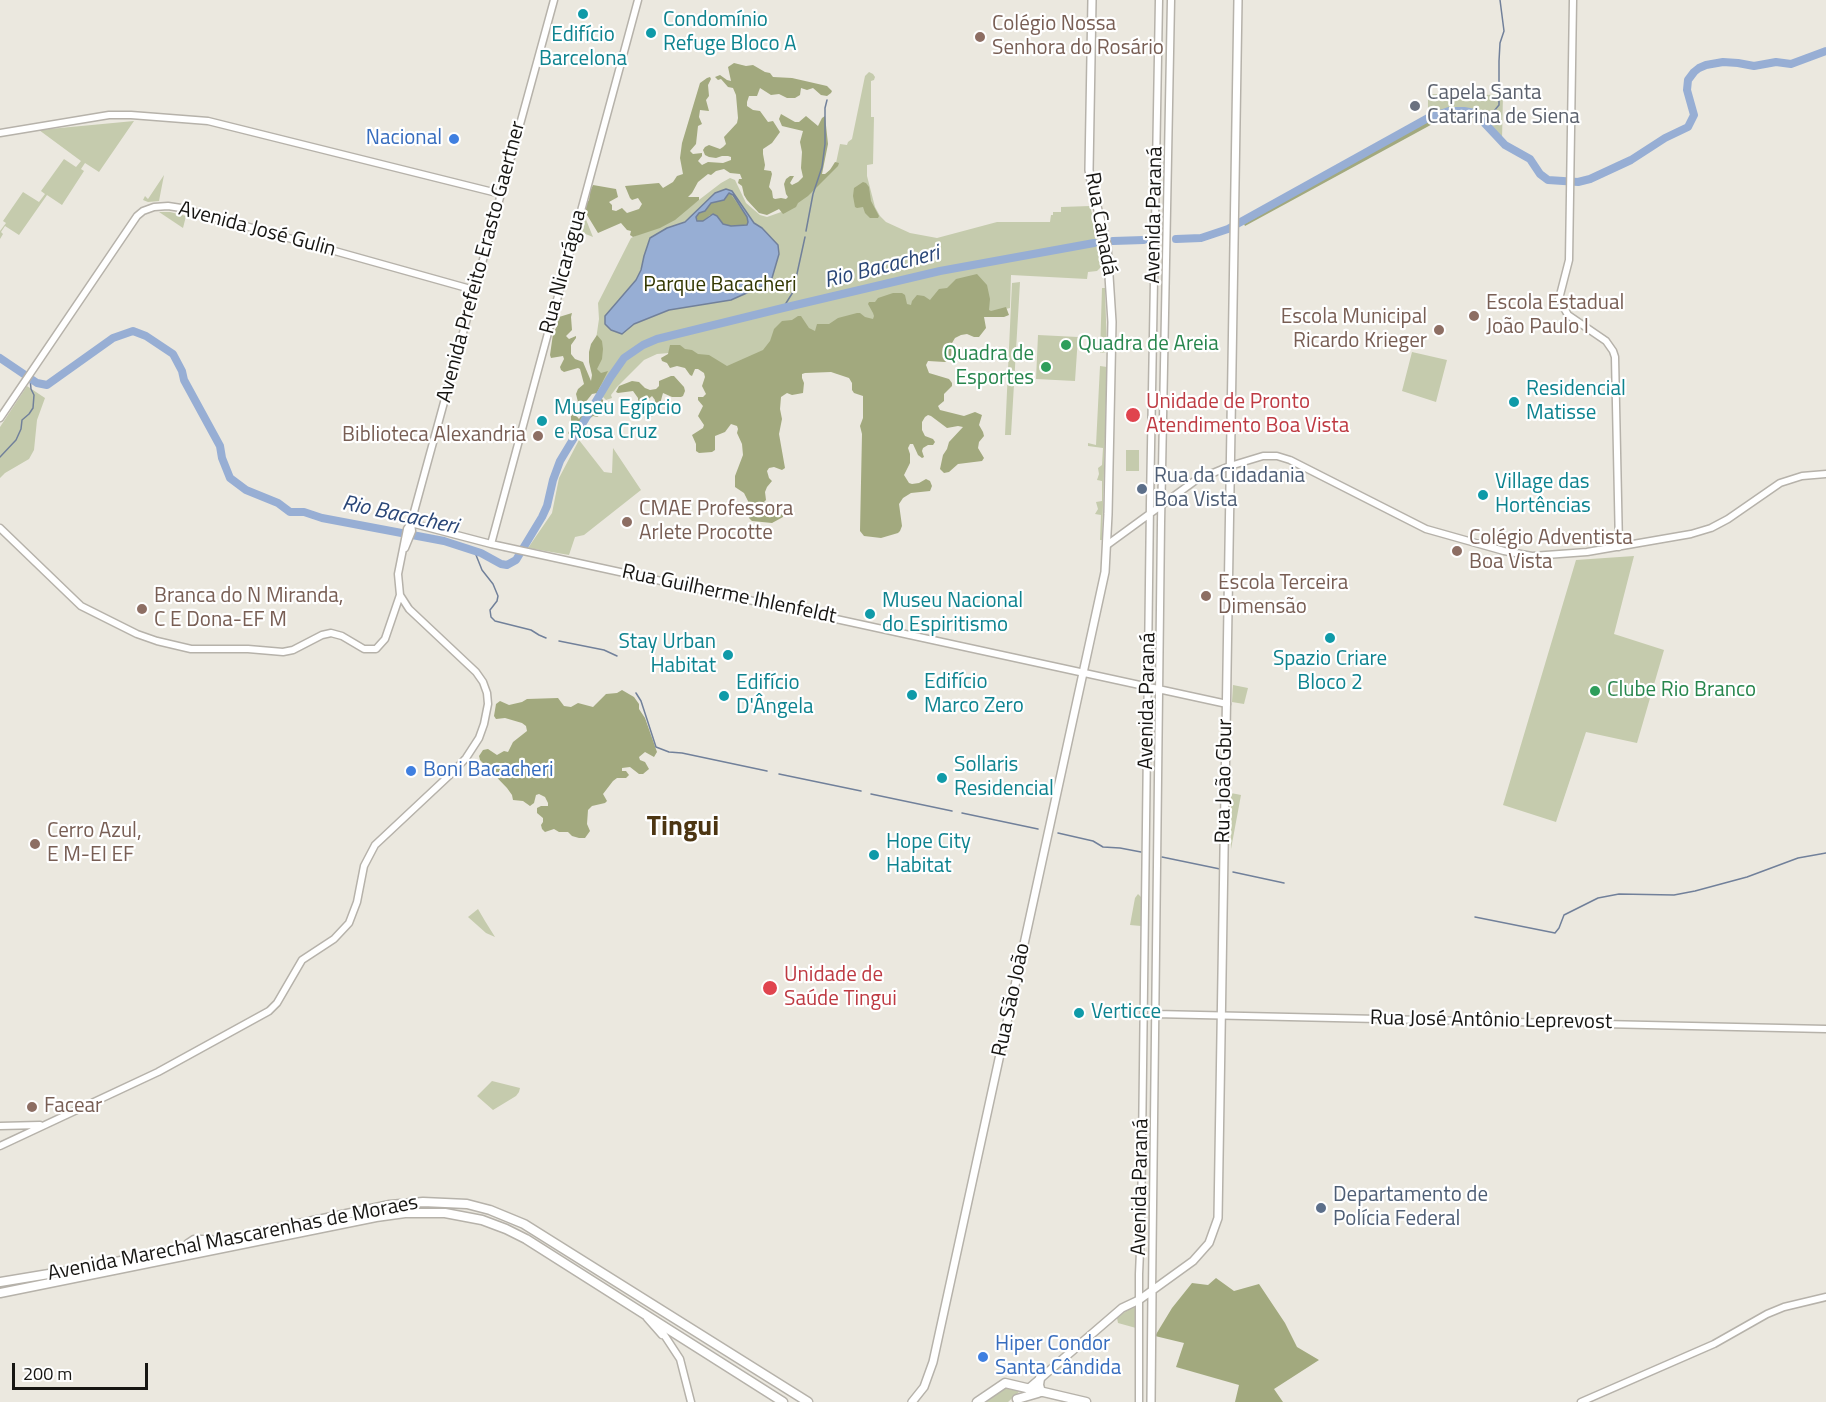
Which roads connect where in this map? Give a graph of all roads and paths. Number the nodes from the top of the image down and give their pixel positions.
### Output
1 (554, 0) edge
2 (638, 0) edge
3 (1092, 0) edge
4 (1159, 0) edge
5 (1171, 0) edge
6 (1238, 0) edge
7 (1573, 0) edge
8 (0, 133) edge
9 (501, 194) junction
10 (474, 290) junction
11 (0, 418) edge
12 (1230, 466) junction
13 (1826, 474) edge
14 (1162, 504) junction
15 (1153, 510) junction
16 (0, 528) edge
17 (410, 528) junction
18 (491, 543) junction
19 (1107, 544) junction
20 (1619, 547) junction
21 (1101, 592) joint
22 (400, 596) junction
23 (1083, 672) junction
24 (1154, 688) junction
25 (1227, 704) junction
26 (1145, 931) junction
27 (1156, 933) junction
28 (1155, 1014) junction
29 (1221, 1016) junction
30 (1826, 1029) edge
31 (1143, 1095) junction
32 (1154, 1095) junction
33 (44, 1125) junction
34 (0, 1126) edge
35 (0, 1146) edge
36 (251, 1234) junction
37 (548, 1238) junction
38 (261, 1240) junction
39 (220, 1245) junction
40 (539, 1247) junction
41 (191, 1251) junction
42 (573, 1253) junction
43 (577, 1270) junction
44 (0, 1282) edge
45 (1152, 1292) junction
46 (0, 1293) edge
47 (639, 1294) junction
48 (1826, 1297) edge
49 (1142, 1298) junction
50 (643, 1312) junction
51 (655, 1320) junction
52 (708, 1338) junction
53 (667, 1339) junction
54 (694, 1344) junction
55 (1040, 1378) junction
56 (1028, 1389) junction
57 (1041, 1392) junction
58 (1015, 1400) edge
59 (691, 1402) edge
60 (783, 1402) edge
61 (808, 1402) edge
62 (912, 1402) edge
63 (977, 1402) edge
64 (1086, 1402) edge
65 (1139, 1402) edge
66 (1151, 1402) edge
67 (1581, 1402) edge

1 - 9 street, Avenida Prefeito Erasto Gaertner
2 - 18 street, Rua Nicarágua
3 - 19 main road, Rua Canadá
4 - 15 street, Avenida Paraná
5 - 14 street, Avenida Paraná
6 - 12 main road, Rua João Gbur
7 - 20 street
8 - 9 street
9 - 10 street, Avenida Prefeito Erasto Gaertner
10 - 11 street, Avenida José Gulin
10 - 17 street, Avenida Prefeito Erasto Gaertner
12 - 14 street
12 - 20 street
12 - 25 main road, Rua João Gbur
13 - 20 street
14 - 15 street
14 - 24 street, Avenida Paraná
15 - 19 street
15 - 24 street, Avenida Paraná
16 - 22 street, Avenida Prefeito Erasto Gaertner
17 - 18 street, Rua Guilherme Ihlenfeldt
17 - 22 street, Avenida Prefeito Erasto Gaertner
18 - 23 street, Rua Guilherme Ihlenfeldt
19 - 21 main road, Rua Canadá
21 - 23 main road, Rua São João
22 - 33 street
23 - 24 street, Rua Guilherme Ihlenfeldt
23 - 62 main road, Rua São João
24 - 25 street, Rua Guilherme Ihlenfeldt
24 - 26 street, Avenida Paraná
24 - 27 street, Avenida Paraná
25 - 29 main road, Rua João Gbur
26 - 27 street
26 - 31 street, Avenida Paraná
27 - 28 street, Avenida Paraná
28 - 29 street, Rua José Antônio Leprevost
28 - 32 street, Avenida Paraná
29 - 30 street, Rua José Antônio Leprevost
29 - 45 main road, Rua João Gbur
31 - 32 street
31 - 49 street, Avenida Paraná
32 - 45 street, Avenida Paraná
33 - 34 street
33 - 35 street
36 - 37 highway, Avenida Marechal Mascarenhas de Moraes
36 - 38 highway
36 - 39 highway, Avenida Marechal Mascarenhas de Moraes
37 - 40 highway
37 - 42 highway, Avenida Marechal Mascarenhas de Moraes
38 - 39 highway, Avenida Marechal Mascarenhas de Moraes
38 - 40 highway, Avenida Marechal Mascarenhas de Moraes
39 - 41 highway, Avenida Marechal Mascarenhas de Moraes
39 - 41 highway
40 - 43 highway, Avenida Marechal Mascarenhas de Moraes
41 - 44 highway, Avenida Marechal Mascarenhas de Moraes
41 - 46 highway, Avenida Marechal Mascarenhas de Moraes
42 - 43 highway
42 - 47 highway, Avenida Marechal Mascarenhas de Moraes
43 - 50 highway, Avenida Marechal Mascarenhas de Moraes
45 - 49 main road, Rua João Gbur
45 - 66 main road, Avenida Paraná
47 - 51 highway
47 - 52 highway, Avenida Marechal Mascarenhas de Moraes
48 - 67 street
49 - 55 main road
49 - 65 street, Avenida Paraná
50 - 51 highway, Avenida Marechal Mascarenhas de Moraes
50 - 53 street
51 - 53 street
51 - 54 highway, Avenida Marechal Mascarenhas de Moraes
52 - 54 highway
52 - 61 highway, Avenida Marechal Mascarenhas de Moraes
53 - 59 street
54 - 60 highway, Avenida Marechal Mascarenhas de Moraes
55 - 56 main road
55 - 57 highway
56 - 57 highway
56 - 58 highway
56 - 63 highway
57 - 58 highway
57 - 64 highway

